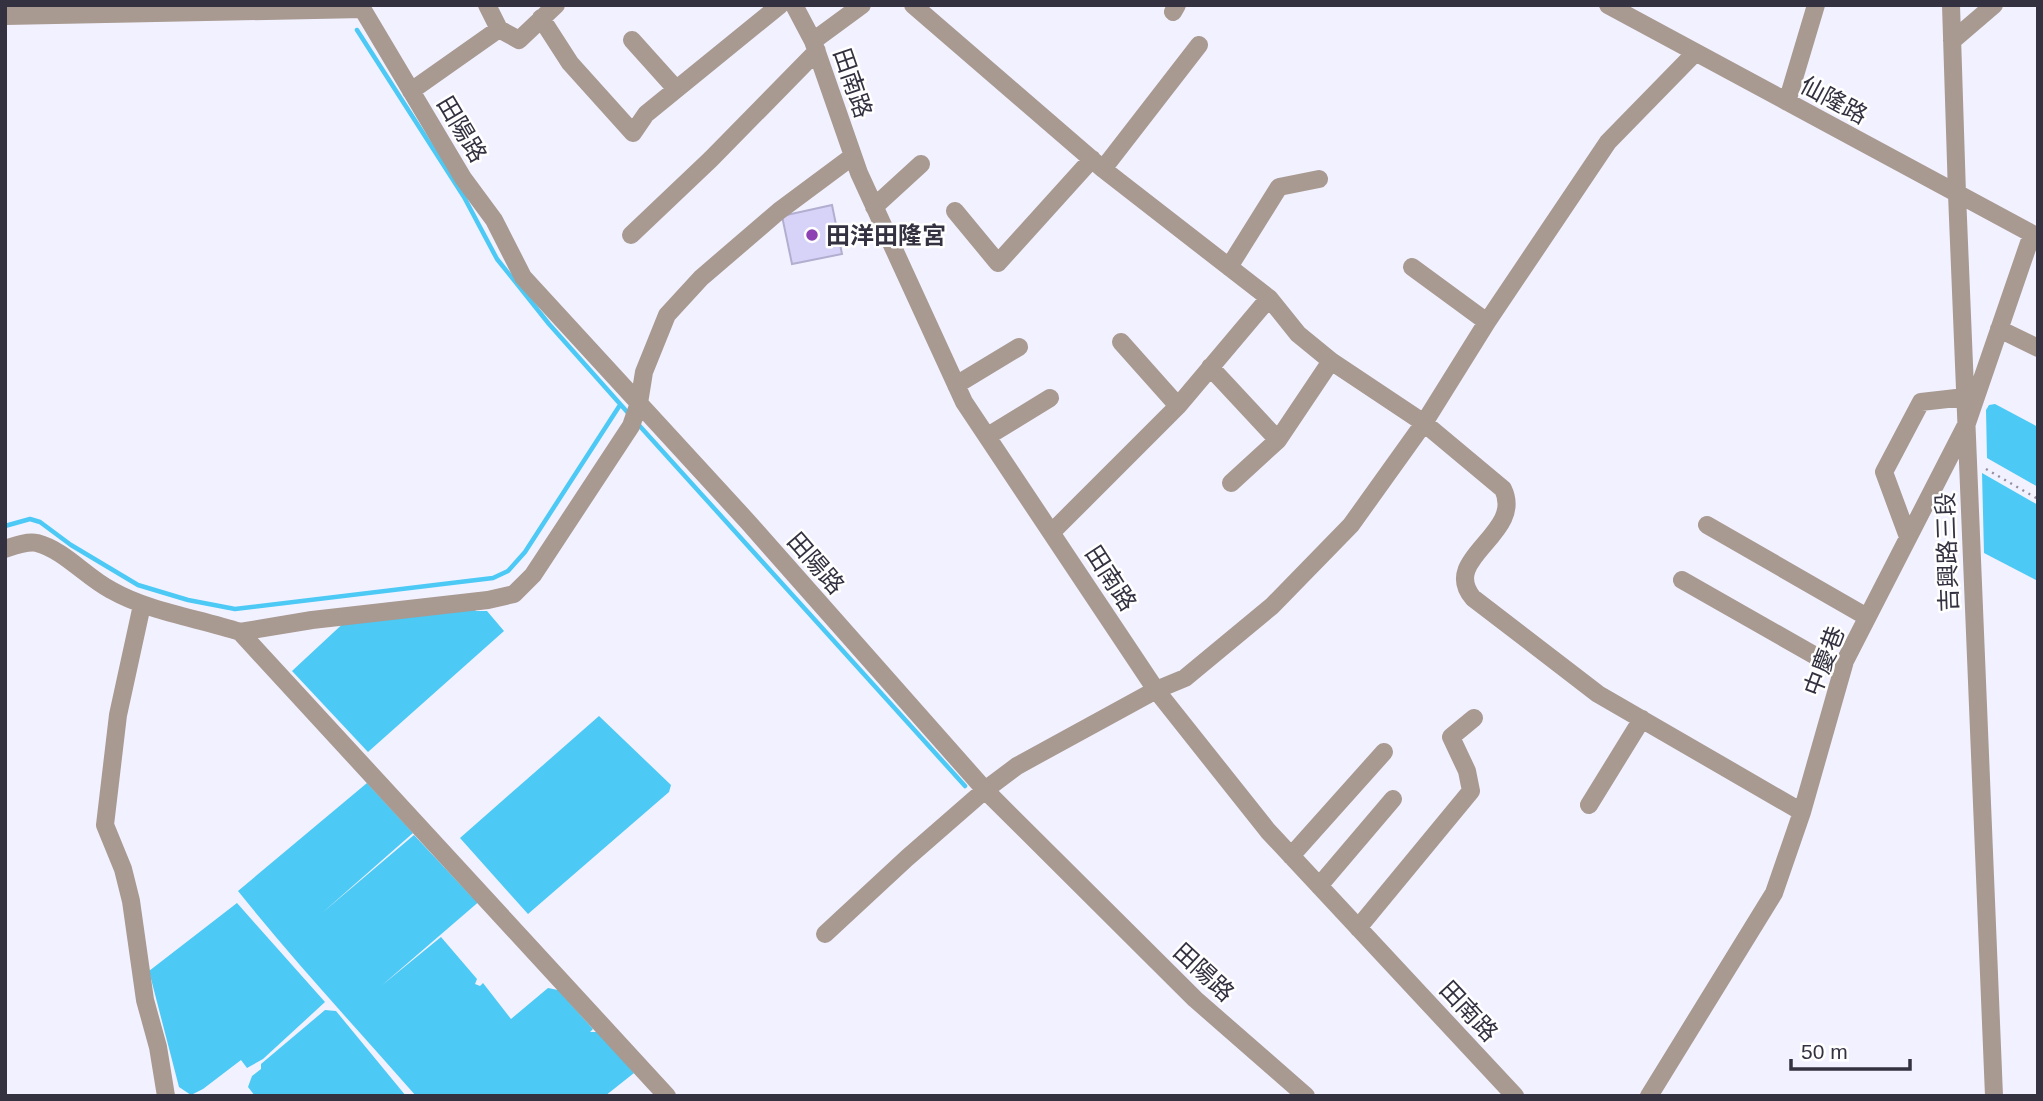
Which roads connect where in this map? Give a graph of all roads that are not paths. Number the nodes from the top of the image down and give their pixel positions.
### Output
1 (487, 5) edge
2 (556, 5) edge
3 (780, 5) edge
4 (794, 5) edge
5 (862, 5) edge
6 (913, 5) edge
7 (1608, 5) edge
8 (1816, 5) edge
9 (1951, 5) edge
10 (1994, 5) edge
11 (361, 7) edge
12 (5, 16) edge
13 (541, 18) junction
14 (499, 29) junction
15 (632, 40) dead end
16 (1952, 41) junction
17 (1199, 45) dead end
18 (815, 46) junction
19 (1695, 54) junction
20 (676, 89) junction
21 (411, 90) junction
22 (1787, 102) junction
23 (853, 156) junction
24 (920, 164) dead end
25 (1098, 164) junction
26 (1319, 179) dead end
27 (1956, 194) junction
28 (874, 207) junction
29 (955, 211) dead end
30 (631, 235) dead end
31 (2035, 236) edge
32 (1229, 267) junction
33 (1412, 267) dead end
34 (1269, 298) junction
35 (1487, 322) junction
36 (1999, 329) junction
37 (1121, 342) dead end
38 (1019, 347) dead end
39 (2038, 348) edge
40 (1331, 361) junction
41 (1210, 367) junction
42 (956, 385) junction
43 (1965, 397) junction
44 (1050, 398) dead end
45 (1178, 406) junction
46 (635, 413) junction
47 (1424, 423) junction
48 (1966, 423) junction
49 (988, 436) junction
50 (1278, 440) junction
51 (1231, 483) dead end
52 (1707, 525) dead end
53 (1052, 532) junction
54 (1908, 537) junction
55 (5, 549) edge
56 (1682, 580) dead end
57 (142, 605) junction
58 (1867, 617) junction
59 (240, 632) junction
60 (1842, 671) junction
61 (1156, 690) junction
62 (1474, 718) dead end
63 (1642, 719) junction
64 (1384, 752) dead end
65 (985, 790) junction
66 (1393, 799) dead end
67 (1589, 805) dead end
68 (1802, 812) junction
69 (1291, 856) junction
70 (1319, 886) junction
71 (1357, 928) junction
72 (825, 934) dead end
73 (166, 1096) edge
74 (667, 1096) edge
75 (1306, 1096) edge
76 (1515, 1096) edge
77 (1649, 1096) edge
78 (1994, 1096) edge

1 - 14 street
2 - 13 street
3 - 20 street
4 - 18 street, 田南路
5 - 18 street
6 - 25 street
7 - 19 street, 仙隆路
8 - 22 street
9 - 16 street, 吉興路三段
10 - 16 street
11 - 12 street
11 - 21 street, 田陽路
13 - 14 street
13 - 20 street
14 - 21 street
15 - 20 street
16 - 27 street, 吉興路三段
17 - 25 street
18 - 23 street, 田南路
18 - 30 street
19 - 22 street, 仙隆路
19 - 35 street
21 - 46 street, 田陽路
22 - 27 street, 仙隆路
23 - 28 street, 田南路
23 - 46 street
24 - 28 street
25 - 29 street
25 - 32 street
26 - 32 street
27 - 31 street, 仙隆路
27 - 43 street, 吉興路三段
28 - 42 street, 田南路
31 - 36 street, 中慶巷
32 - 34 street
33 - 35 street
34 - 40 street
34 - 41 street
35 - 47 street
36 - 39 street
36 - 48 street, 中慶巷
37 - 45 street
38 - 42 street
40 - 47 street
40 - 50 street
41 - 45 street
41 - 50 street
42 - 49 street, 田南路
43 - 48 street, 吉興路三段
43 - 54 street
44 - 49 street
45 - 53 street
46 - 59 street
46 - 65 street, 田陽路
47 - 61 street
47 - 63 street
48 - 54 street, 中慶巷
48 - 78 street, 吉興路三段
49 - 53 street, 田南路
50 - 51 street
52 - 58 street
53 - 61 street, 田南路
54 - 58 street, 中慶巷
55 - 57 street
56 - 60 street
57 - 59 street
57 - 73 street
58 - 60 street, 中慶巷
59 - 74 street
60 - 68 street, 中慶巷
61 - 65 street
61 - 69 street, 田南路
62 - 71 street
63 - 67 street
63 - 68 street
64 - 69 street
65 - 72 street
65 - 75 street, 田陽路
66 - 70 street
68 - 77 street, 中慶巷
69 - 70 street, 田南路
70 - 71 street, 田南路
71 - 76 street, 田南路

